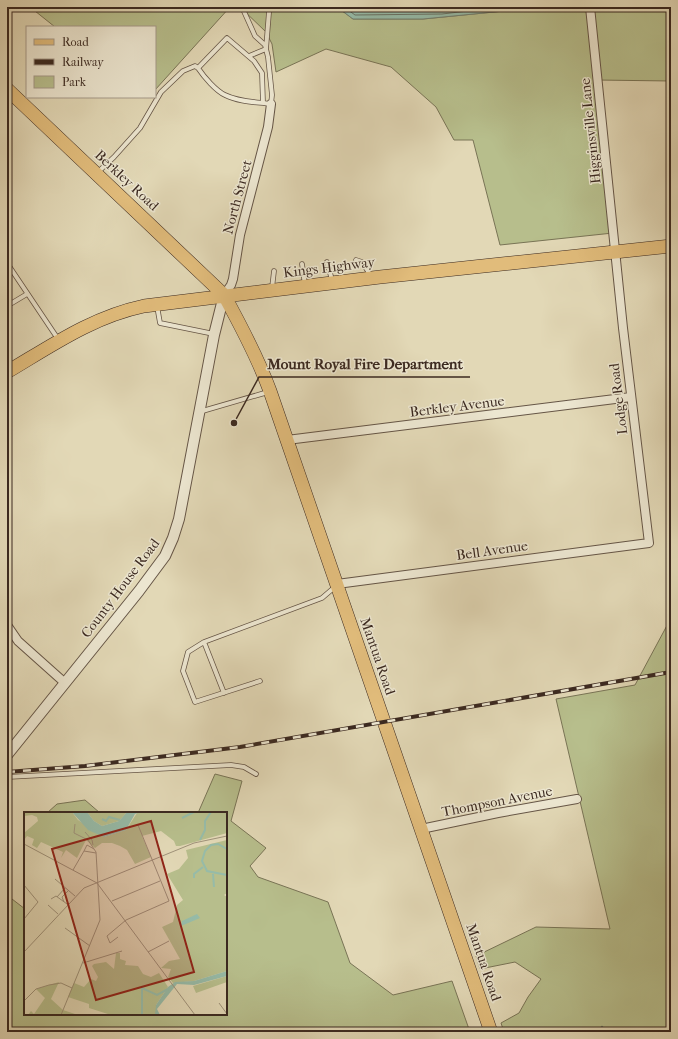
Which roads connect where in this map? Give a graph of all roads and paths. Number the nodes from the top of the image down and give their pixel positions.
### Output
1 (242, 7) edge
2 (266, 7) edge
3 (590, 7) edge
4 (266, 49) junction
5 (249, 56) junction
6 (198, 68) junction
7 (7, 89) edge
8 (267, 103) junction
9 (96, 173) junction
10 (671, 246) edge
11 (616, 252) junction
12 (356, 260) dead end
13 (327, 262) dead end
14 (7, 263) edge
15 (302, 264) dead end
16 (12, 271) junction
17 (274, 271) dead end
18 (7, 275) edge
19 (373, 278) junction
20 (332, 282) junction
21 (305, 286) junction
22 (272, 289) junction
23 (27, 294) junction
24 (224, 295) junction
25 (156, 304) junction
26 (7, 306) edge
27 (214, 335) junction
28 (59, 341) junction
29 (7, 372) edge
30 (270, 391) junction
31 (630, 397) junction
32 (199, 412) junction
33 (287, 440) junction
34 (649, 542) joint
35 (337, 584) junction
36 (7, 625) edge
37 (204, 642) junction
38 (260, 681) dead end
39 (65, 683) junction
40 (224, 693) junction
41 (7, 755) edge
42 (256, 774) dead end
43 (7, 777) edge
44 (577, 799) dead end
45 (421, 829) junction
46 (491, 1032) edge

1 - 4 lane
2 - 4 lane
3 - 11 street, Higginsville Lane
4 - 5 lane
4 - 8 lane
5 - 6 lane
5 - 8 lane
6 - 8 lane
6 - 9 lane
7 - 9 main road, Berkley Road
8 - 24 street, North Street
9 - 24 main road, Berkley Road
10 - 11 main road, Kings Highway
11 - 19 main road, Kings Highway
11 - 31 street, Lodge Road
12 - 19 lane
13 - 20 lane
14 - 16 lane
15 - 21 lane
16 - 18 lane
16 - 23 lane
17 - 22 lane
19 - 20 main road, Kings Highway
20 - 21 main road, Kings Highway
21 - 22 main road, Kings Highway
22 - 24 main road, Kings Highway
23 - 26 lane
23 - 28 lane
24 - 25 main road, Kings Highway
24 - 27 street, County House Road
24 - 30 main road, Mantua Road
25 - 27 lane
25 - 28 main road, Kings Highway
27 - 32 street, County House Road
28 - 29 main road, Kings Highway
30 - 32 lane
30 - 33 main road, Mantua Road
31 - 33 street, Berkley Avenue
31 - 34 street, Lodge Road
32 - 39 street, County House Road
33 - 35 main road, Mantua Road
34 - 35 street, Bell Avenue
35 - 37 lane
35 - 45 main road, Mantua Road
36 - 39 street
37 - 40 lane
37 - 40 lane
38 - 40 lane
39 - 41 street, County House Road
42 - 43 lane
44 - 45 street, Thompson Avenue
45 - 46 main road, Mantua Road

